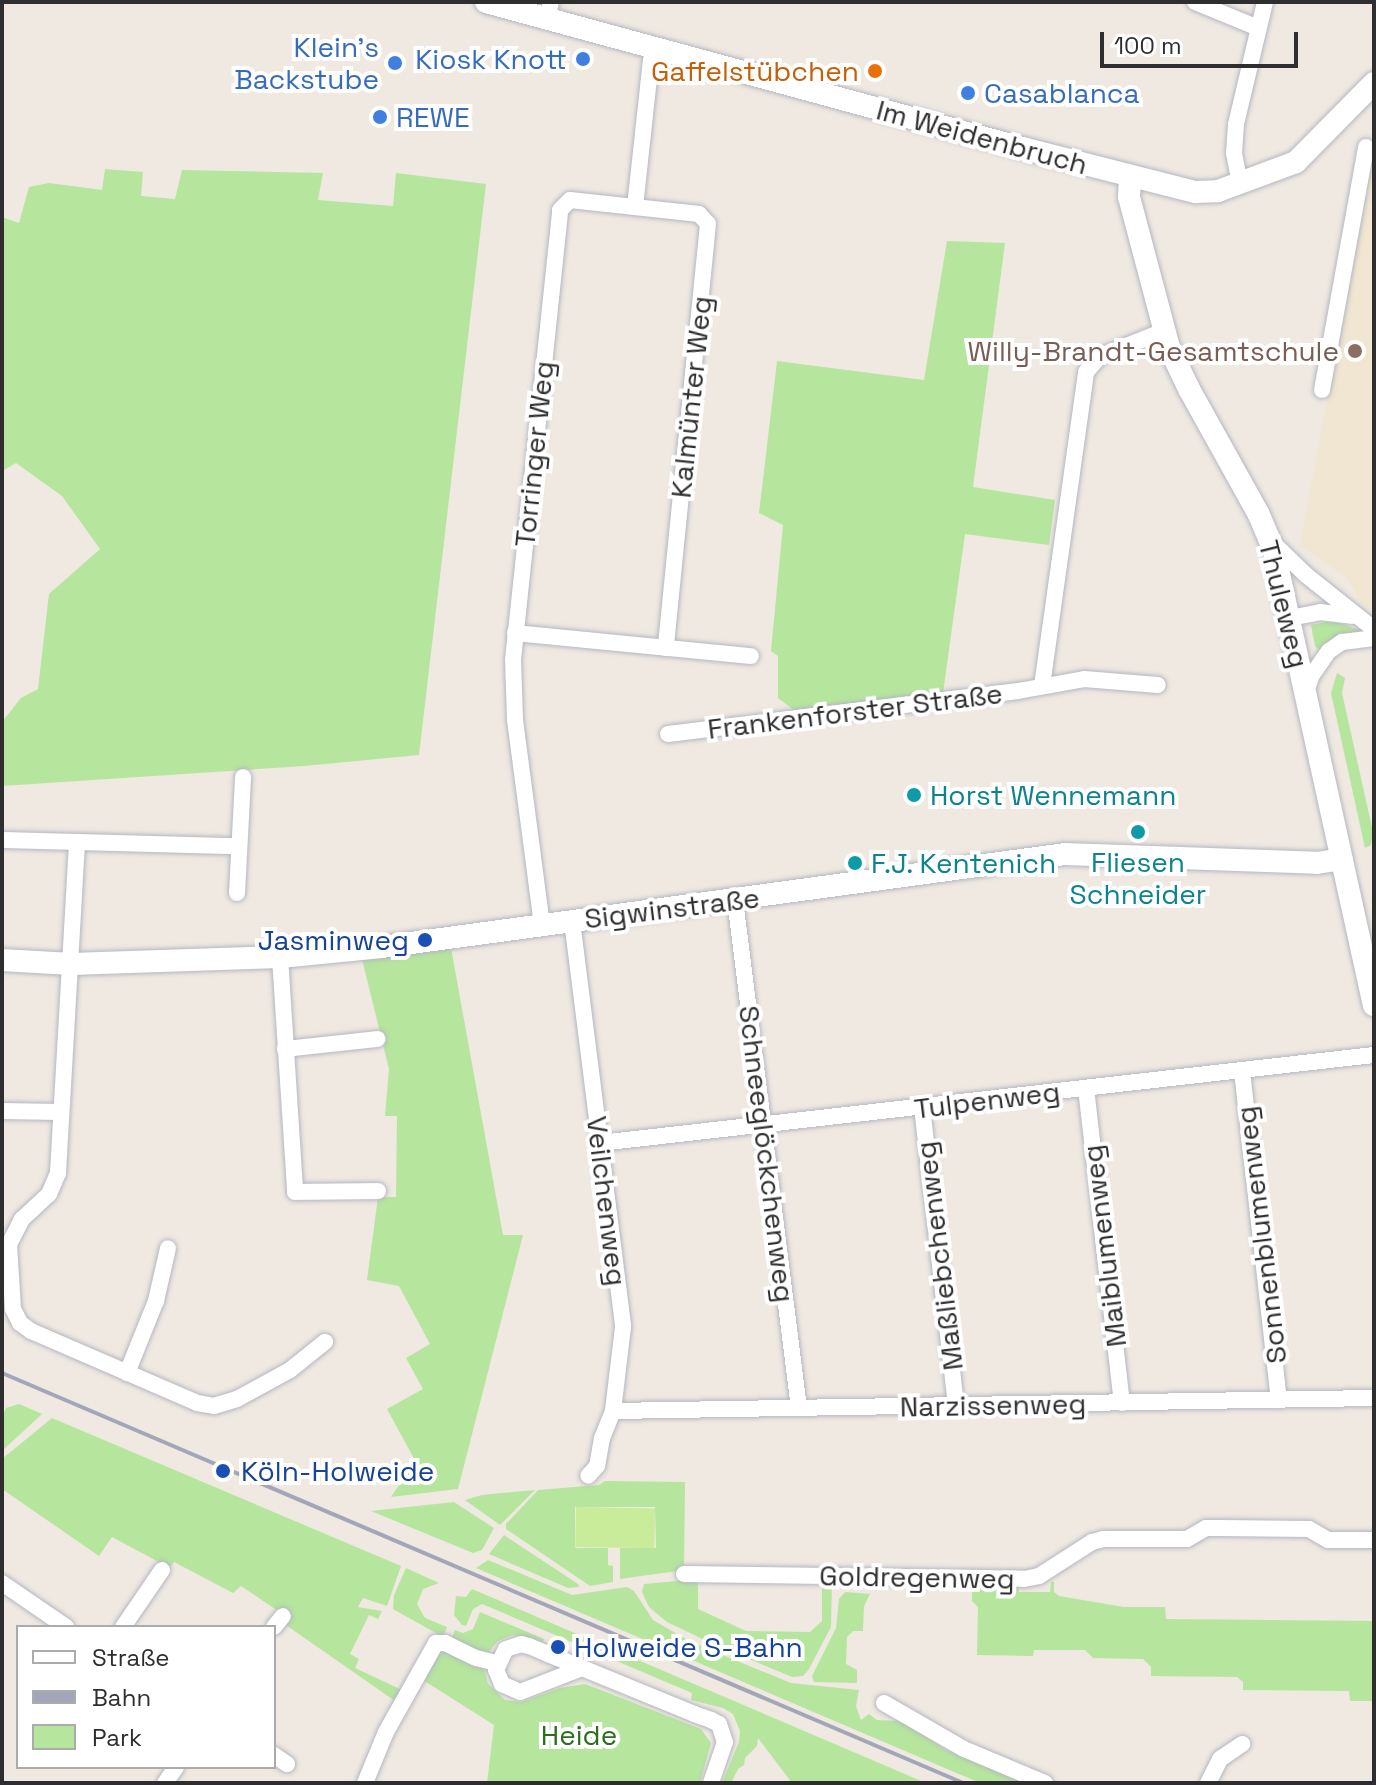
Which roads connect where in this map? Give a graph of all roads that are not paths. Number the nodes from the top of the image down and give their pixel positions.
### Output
1 (486, 2) edge
2 (1195, 2) edge
3 (1265, 2) edge
4 (549, 10) edge
5 (1256, 27) junction
6 (651, 60) dead end
7 (1374, 83) edge
8 (1366, 147) dead end
9 (1130, 177) junction
10 (1240, 184) junction
11 (635, 207) junction
12 (1164, 331) junction
13 (1322, 390) dead end
14 (1271, 540) junction
15 (1290, 618) junction
16 (1369, 626) edge
17 (515, 633) junction
18 (1374, 638) edge
19 (666, 648) junction
20 (751, 656) dead end
21 (1158, 685) dead end
22 (1042, 686) junction
23 (1305, 693) junction
24 (668, 734) dead end
25 (243, 777) dead end
26 (2, 840) edge
27 (77, 843) junction
28 (238, 846) junction
29 (1342, 859) junction
30 (237, 893) dead end
31 (735, 900) junction
32 (572, 921) junction
33 (542, 925) junction
34 (280, 957) junction
35 (2, 960) edge
36 (71, 964) junction
37 (1374, 1005) edge
38 (377, 1039) dead end
39 (285, 1049) junction
40 (1374, 1055) edge
41 (1242, 1071) junction
42 (1086, 1088) junction
43 (922, 1107) junction
44 (2, 1111) edge
45 (60, 1112) junction
46 (763, 1125) junction
47 (600, 1143) junction
48 (378, 1191) dead end
49 (5, 1244) edge
50 (168, 1248) dead end
51 (325, 1342) dead end
52 (127, 1373) junction
53 (1374, 1398) edge
54 (1279, 1400) junction
55 (1122, 1403) junction
56 (956, 1405) junction
57 (799, 1408) junction
58 (613, 1411) junction
59 (588, 1476) dead end
60 (1374, 1540) edge
61 (162, 1570) dead end
62 (684, 1574) dead end
63 (2, 1583) edge
64 (63, 1625) edge
65 (124, 1625) edge
66 (496, 1663) junction
67 (582, 1668) junction
68 (884, 1703) dead end
69 (1242, 1744) dead end
70 (365, 1783) edge
71 (711, 1783) edge
72 (1045, 1783) edge
73 (1208, 1783) edge

1 - 4 street, Im Weidenbruch
2 - 5 street
3 - 5 street
4 - 9 street, Im Weidenbruch
5 - 10 street
6 - 11 street
7 - 10 street, Im Weidenbruch
8 - 13 street
9 - 10 street, Im Weidenbruch
9 - 12 street, Thuleweg
11 - 17 street, Torringer Weg
11 - 19 street, Kalmünter Weg
12 - 14 street, Thuleweg
12 - 22 street, Frankenforster Straße
14 - 15 street, Thuleweg
14 - 16 street
15 - 16 street
15 - 23 street, Thuleweg
17 - 19 street
17 - 33 street, Torringer Weg
18 - 23 street
19 - 20 street
21 - 22 street, Frankenforster Straße
22 - 24 street, Frankenforster Straße
23 - 29 street, Thuleweg
25 - 28 street
26 - 27 street
27 - 28 street
27 - 36 street
28 - 30 street
29 - 31 street, Sigwinstraße
29 - 37 street, Thuleweg
31 - 32 street, Sigwinstraße
31 - 46 street, Schneeglöckchenweg
32 - 33 street, Sigwinstraße
32 - 47 street, Veilchenweg
33 - 34 street, Sigwinstraße
34 - 36 street, Sigwinstraße
34 - 39 street
35 - 36 street, Sigwinstraße
36 - 45 street
38 - 39 street
39 - 48 street
40 - 41 street, Tulpenweg
41 - 42 street, Tulpenweg
41 - 54 street, Sonnenblumenweg
42 - 43 street, Tulpenweg
42 - 55 street, Maiblumenweg
43 - 46 street, Tulpenweg
43 - 56 street, Maßliebchenweg
44 - 45 street
45 - 49 street
46 - 47 street, Tulpenweg
46 - 57 street, Schneeglöckchenweg
47 - 58 street, Veilchenweg
49 - 52 street
50 - 52 street
51 - 52 street
53 - 54 street, Narzissenweg
54 - 55 street, Narzissenweg
55 - 56 street, Narzissenweg
56 - 57 street, Narzissenweg
57 - 58 street, Narzissenweg
58 - 59 street, Veilchenweg
60 - 62 street, Goldregenweg
61 - 65 street
63 - 64 street
66 - 67 street
66 - 67 street
66 - 70 street
67 - 71 street
68 - 72 street
69 - 73 street

